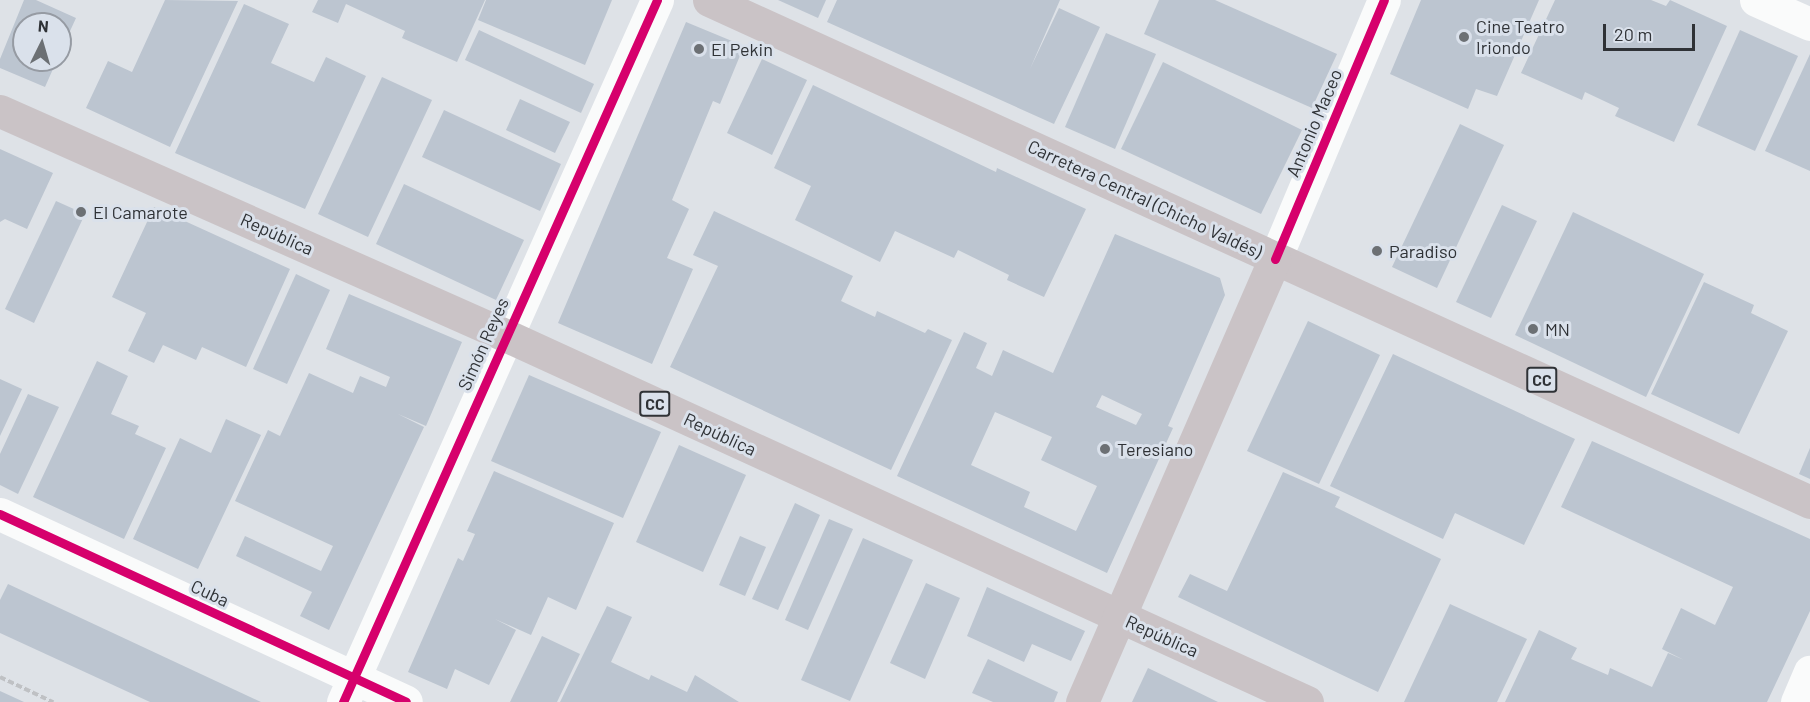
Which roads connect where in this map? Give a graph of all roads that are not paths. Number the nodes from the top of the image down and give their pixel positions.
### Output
1 (657, 0) edge
2 (709, 0) edge
3 (1384, 0) edge
4 (1756, 0) edge
5 (1810, 24) edge
6 (0, 111) edge
7 (1275, 259) junction
8 (505, 335) junction
9 (1810, 502) edge
10 (0, 514) edge
11 (1119, 617) junction
12 (1810, 672) edge
13 (348, 690) edge
14 (406, 702) edge
15 (1082, 702) edge
16 (1307, 702) edge
17 (1797, 702) edge

1 - 8 street, Simón Reyes
2 - 7 main road, Carretera Central (Chicho Valdés) / CC
3 - 7 street, Antonio Maceo
4 - 5 street
6 - 8 main road, República / CC
7 - 9 main road, Carretera Central (Chicho Valdés) / CC
7 - 11 main road, Antonio Maceo
8 - 11 main road, República / CC
8 - 13 street, Simón Reyes
10 - 13 street, Cuba
11 - 15 main road, Antonio Maceo
11 - 16 main road, República / CC
12 - 17 street
13 - 14 street, Cuba

